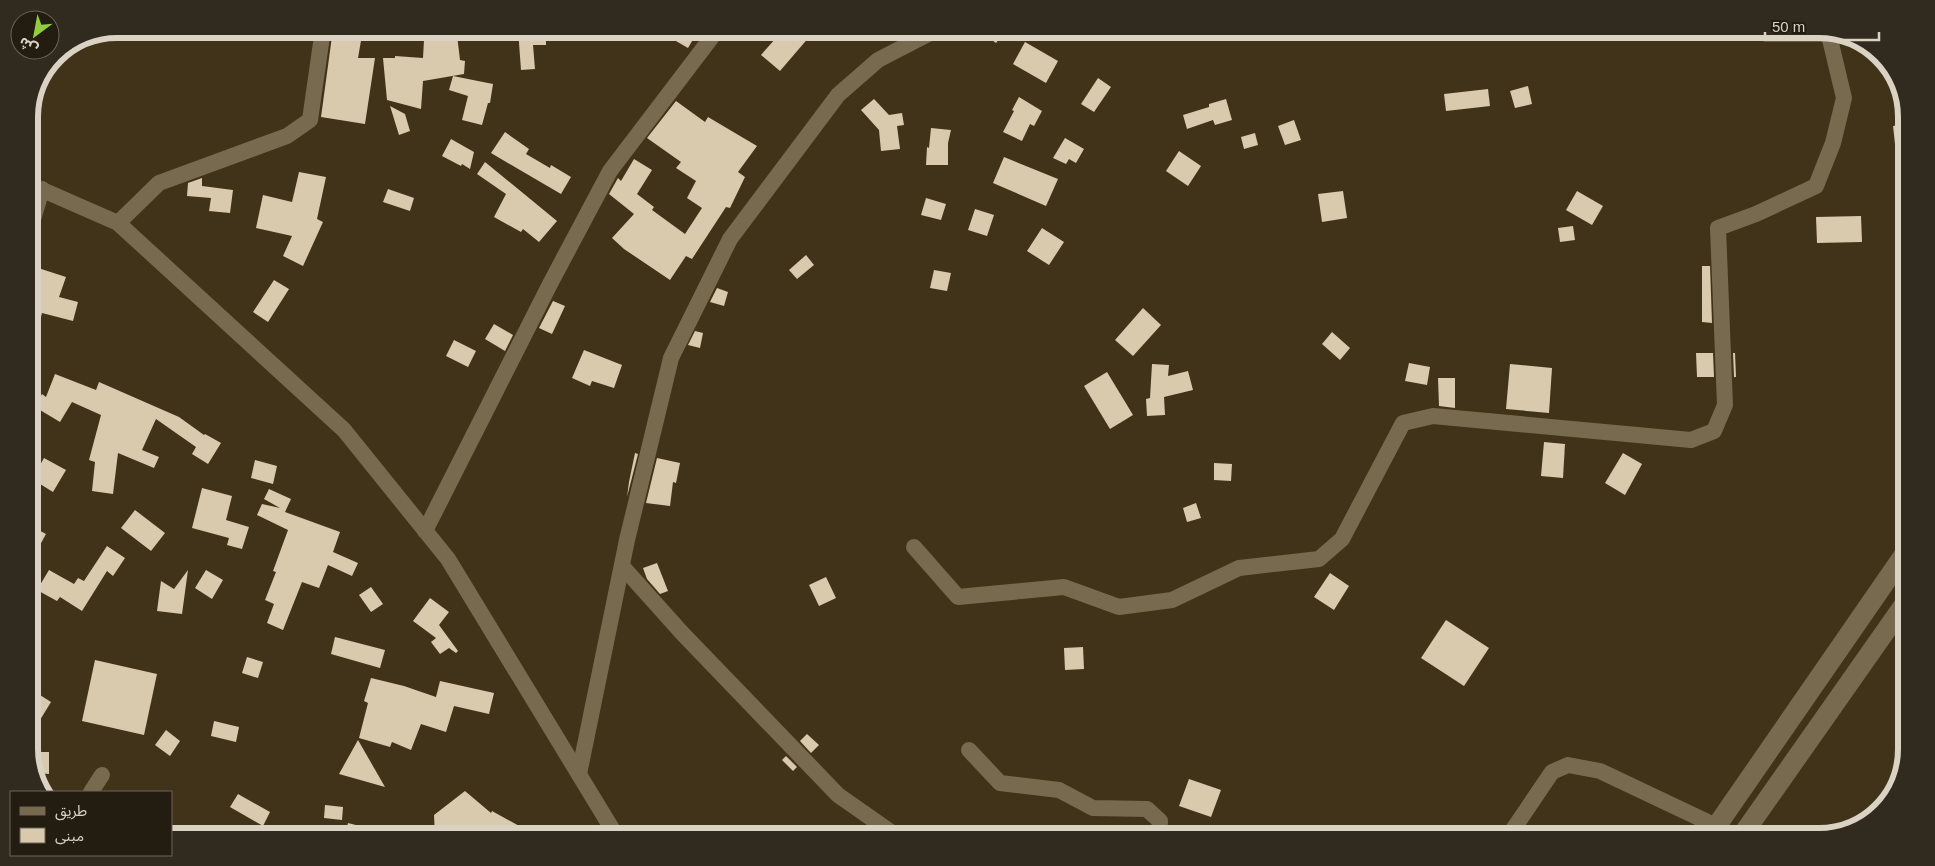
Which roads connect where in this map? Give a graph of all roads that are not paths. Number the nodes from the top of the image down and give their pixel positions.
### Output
1 (322, 38) edge
2 (711, 38) edge
3 (921, 38) edge
4 (1830, 39) edge
5 (38, 187) edge
6 (118, 223) junction
7 (425, 531) junction
8 (914, 547) dead end
9 (1898, 564) edge
10 (622, 566) junction
11 (1898, 614) edge
12 (969, 750) dead end
13 (579, 774) junction
14 (102, 775) dead end
15 (92, 791) edge
16 (612, 828) edge
17 (885, 828) edge
18 (1160, 828) edge
19 (1514, 828) edge
20 (1706, 828) edge
21 (1716, 828) edge
22 (1747, 828) edge

1 - 6 street
2 - 7 street
3 - 10 street
4 - 8 street
5 - 6 street
6 - 7 street
7 - 13 street
9 - 21 street
10 - 13 street
10 - 17 street
11 - 22 street
12 - 18 street
13 - 16 street
14 - 15 street
19 - 20 street

